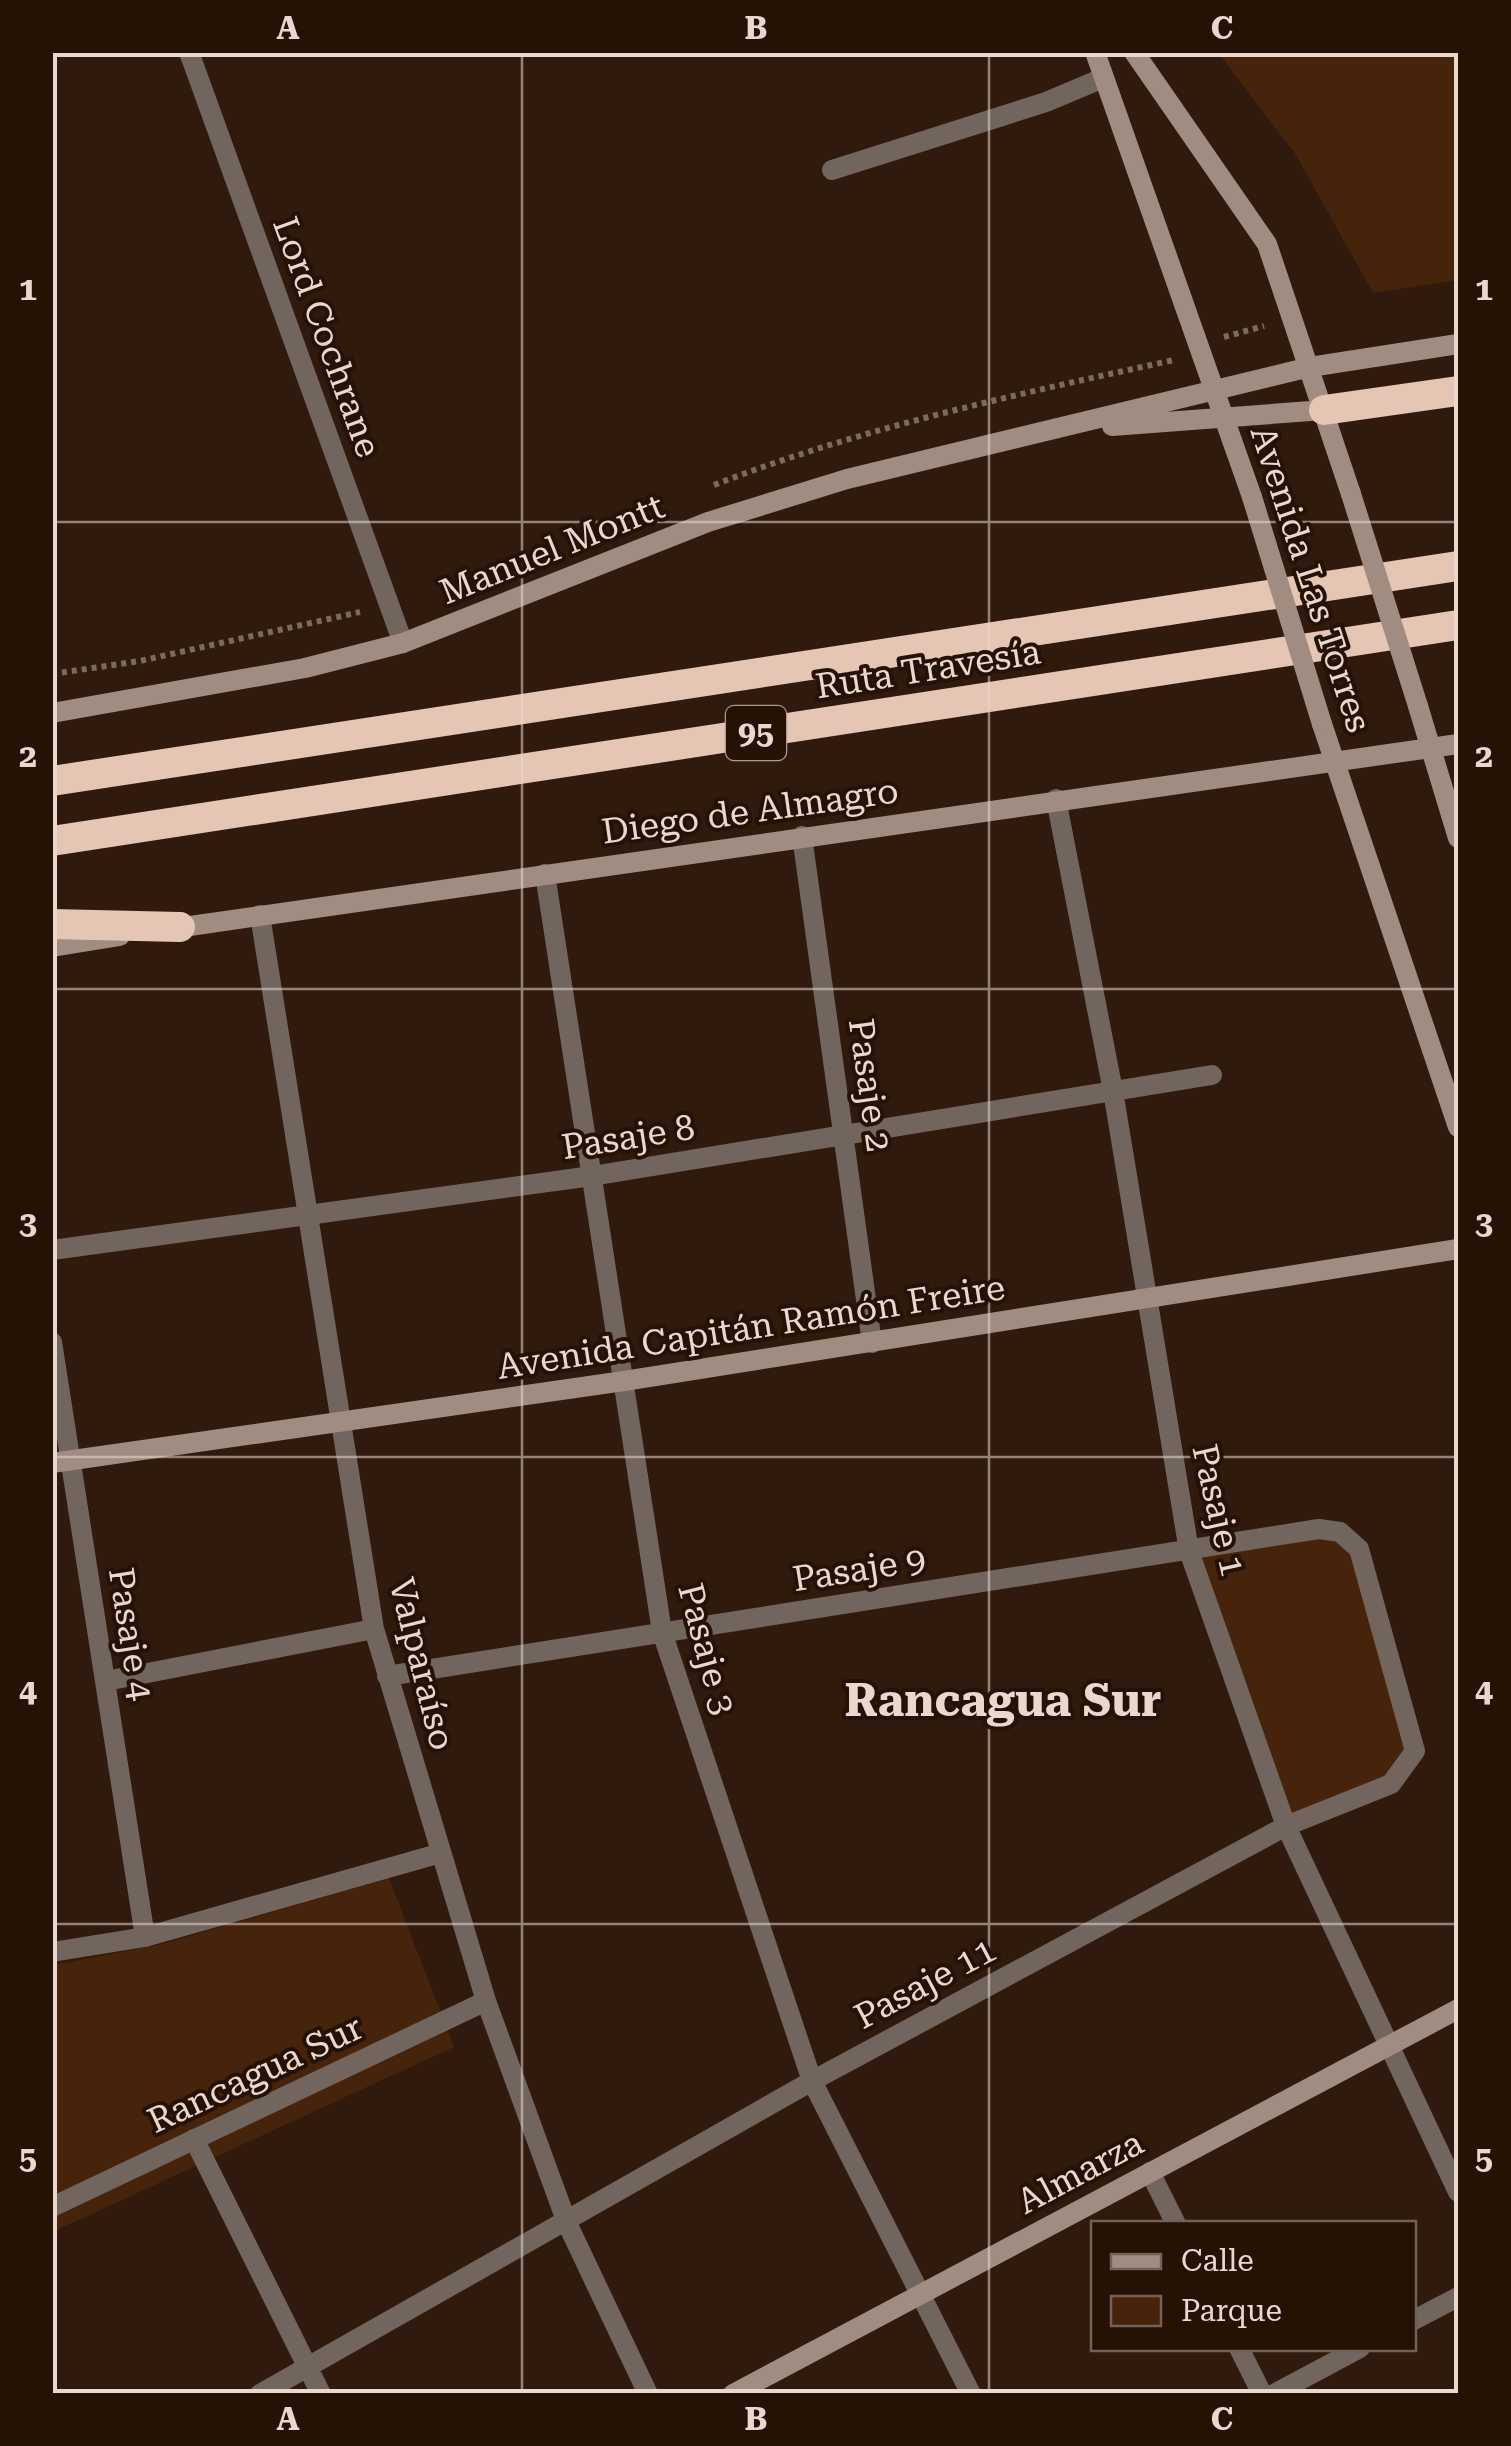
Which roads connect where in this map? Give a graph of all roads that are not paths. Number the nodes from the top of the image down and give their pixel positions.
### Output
1 (189, 52) edge
2 (1095, 52) edge
3 (1134, 52) edge
4 (1103, 78) junction
5 (832, 170) dead end
6 (1458, 344) edge
7 (1310, 367) junction
8 (1214, 388) junction
9 (1458, 390) edge
10 (1324, 410) junction
11 (1226, 420) junction
12 (1073, 428) junction
13 (1458, 566) edge
14 (1458, 625) edge
15 (403, 643) junction
16 (52, 713) edge
17 (1458, 744) edge
18 (1432, 748) junction
19 (1334, 759) junction
20 (52, 781) edge
21 (1056, 799) junction
22 (802, 836) junction
23 (1458, 838) edge
24 (52, 841) edge
25 (544, 874) junction
26 (260, 915) junction
27 (52, 924) edge
28 (180, 927) junction
29 (52, 947) edge
30 (1212, 1075) dead end
31 (1113, 1091) junction
32 (1458, 1127) edge
33 (844, 1136) junction
34 (592, 1176) junction
35 (309, 1218) junction
36 (1458, 1248) edge
37 (52, 1250) edge
38 (1145, 1300) junction
39 (52, 1342) edge
40 (872, 1343) junction
41 (624, 1381) junction
42 (341, 1420) junction
43 (62, 1462) edge
44 (1340, 1532) joint
45 (1188, 1551) junction
46 (374, 1630) junction
47 (662, 1632) junction
48 (387, 1676) junction
49 (106, 1680) junction
50 (1286, 1826) junction
51 (441, 1852) junction
52 (144, 1937) junction
53 (52, 1952) edge
54 (486, 2001) junction
55 (1458, 2010) edge
56 (1387, 2047) junction
57 (812, 2082) junction
58 (194, 2139) junction
59 (1150, 2172) junction
60 (1458, 2192) edge
61 (52, 2206) edge
62 (1174, 2221) edge
63 (567, 2224) junction
64 (922, 2292) junction
65 (1458, 2297) edge
66 (1416, 2319) edge
67 (1240, 2351) edge
68 (1354, 2351) edge
69 (309, 2368) junction
70 (260, 2394) edge
71 (321, 2394) edge
72 (648, 2394) edge
73 (733, 2394) edge
74 (971, 2394) edge
75 (1262, 2394) edge
76 (1274, 2394) edge

1 - 15 street, Lord Cochrane
2 - 4 main road, Avenida Las Torres
3 - 7 main road, Avenida Las Torres
4 - 5 street
4 - 8 main road, Avenida Las Torres
6 - 7 main road, Manuel Montt
7 - 8 main road, Manuel Montt
7 - 10 main road, Avenida Las Torres
8 - 11 main road, Avenida Las Torres
8 - 12 main road, Manuel Montt
9 - 10 highway
10 - 11 main road, Manuel Montt
10 - 18 main road, Avenida Las Torres, bridge
11 - 12 main road, Manuel Montt
11 - 19 main road, Avenida Las Torres, bridge
12 - 15 main road, Manuel Montt
13 - 20 highway, Ruta Travesía / 95
14 - 24 highway, Ruta Travesía / 95
15 - 16 main road, Manuel Montt
17 - 18 main road, Diego de Almagro
18 - 19 main road, Diego de Almagro
18 - 23 main road, Avenida Las Torres
19 - 21 main road, Diego de Almagro
19 - 32 main road, Avenida Las Torres
21 - 22 main road, Diego de Almagro
21 - 31 street, Pasaje 1
22 - 25 main road, Diego de Almagro
22 - 33 street, Pasaje 2
25 - 26 main road, Diego de Almagro
25 - 34 street, Pasaje 3
26 - 28 main road, Diego de Almagro
26 - 35 street, Valparaíso
27 - 28 highway
28 - 29 main road, Diego de Almagro
30 - 31 street, Pasaje 8
31 - 33 street, Pasaje 8
31 - 38 street, Pasaje 1
33 - 34 street, Pasaje 8
33 - 40 street, Pasaje 2
34 - 35 street, Pasaje 8
34 - 41 street, Pasaje 3
35 - 37 street, Pasaje 8
35 - 42 street, Valparaíso
36 - 38 main road, Avenida Capitán Ramón Freire
38 - 40 main road, Avenida Capitán Ramón Freire
38 - 45 street, Pasaje 1
39 - 43 street, Pasaje 4
40 - 41 main road, Avenida Capitán Ramón Freire
41 - 42 main road, Avenida Capitán Ramón Freire
41 - 47 street, Pasaje 3
42 - 43 main road, Avenida Capitán Ramón Freire
42 - 46 street, Valparaíso
43 - 49 street, Pasaje 4
44 - 45 street, Pasaje 9
44 - 50 street, Pasaje 11
45 - 47 street, Pasaje 9
45 - 50 street, Pasaje 1
46 - 48 street, Valparaíso
46 - 49 street
47 - 48 street, Pasaje 9
47 - 57 street, Pasaje 3
48 - 51 street, Valparaíso
49 - 52 street, Pasaje 4
50 - 56 street, Pasaje 1
50 - 57 street, Pasaje 11
51 - 52 street
51 - 54 street, Valparaíso
52 - 53 street
54 - 58 street, Rancagua Sur
54 - 63 street, Valparaíso
55 - 56 main road, Almarza
56 - 59 main road, Almarza
56 - 60 street, Pasaje 1
57 - 63 street, Pasaje 11
57 - 64 street, Pasaje 3
58 - 61 street, Rancagua Sur
58 - 69 street
59 - 62 street
59 - 64 main road, Almarza
63 - 69 street, Pasaje 11
63 - 72 street, Valparaíso
64 - 73 main road, Almarza
64 - 74 street, Pasaje 3
65 - 66 street
67 - 75 street
68 - 76 street
69 - 70 street, Pasaje 11
69 - 71 street

